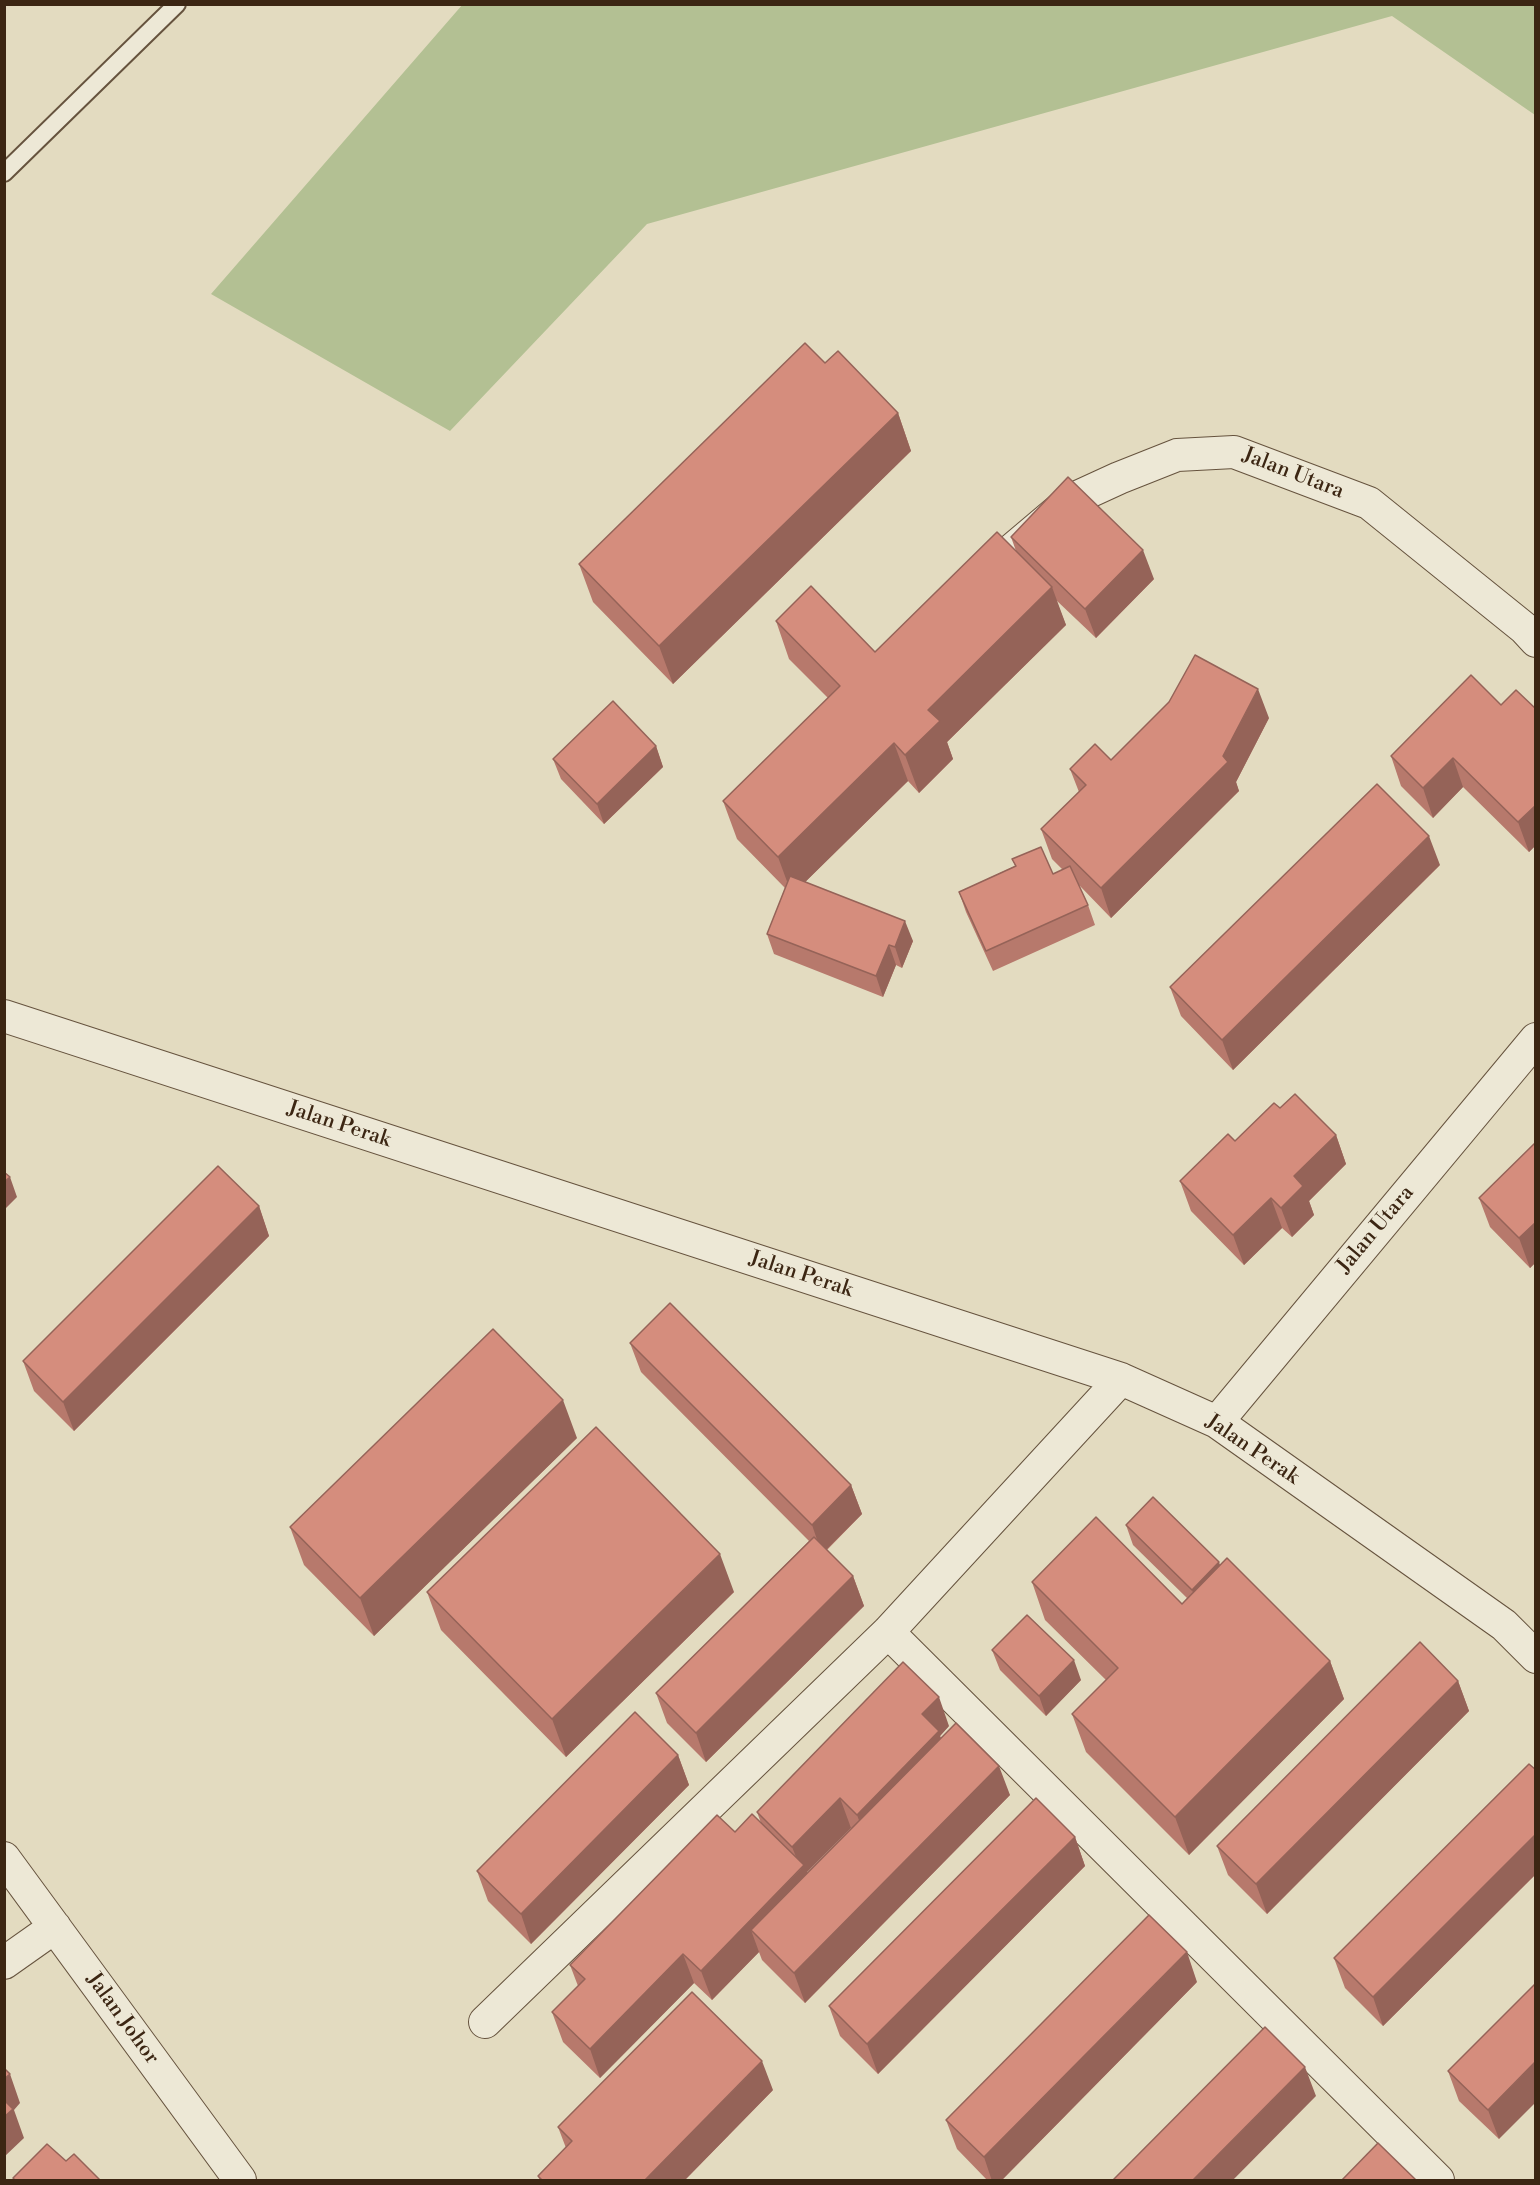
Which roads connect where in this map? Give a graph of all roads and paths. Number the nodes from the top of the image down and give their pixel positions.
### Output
1 (177, 4) edge
2 (4, 172) edge
3 (957, 597) edge
4 (1536, 641) edge
5 (4, 1016) edge
6 (1536, 1039) edge
7 (1121, 1379) junction
8 (1217, 1422) junction
9 (888, 1632) junction
10 (1536, 1657) edge
11 (4, 1858) edge
12 (55, 1927) junction
13 (4, 1963) edge
14 (485, 2022) dead end
15 (240, 2181) edge
16 (1438, 2181) edge

1 - 2 lane
3 - 4 street, Jalan Utara
5 - 7 street, Jalan Perak
6 - 8 street, Jalan Utara
7 - 8 street, Jalan Perak
7 - 9 street
8 - 10 street, Jalan Perak
9 - 14 street
9 - 16 street
11 - 12 street, Jalan Johor
12 - 13 street
12 - 15 street, Jalan Johor

